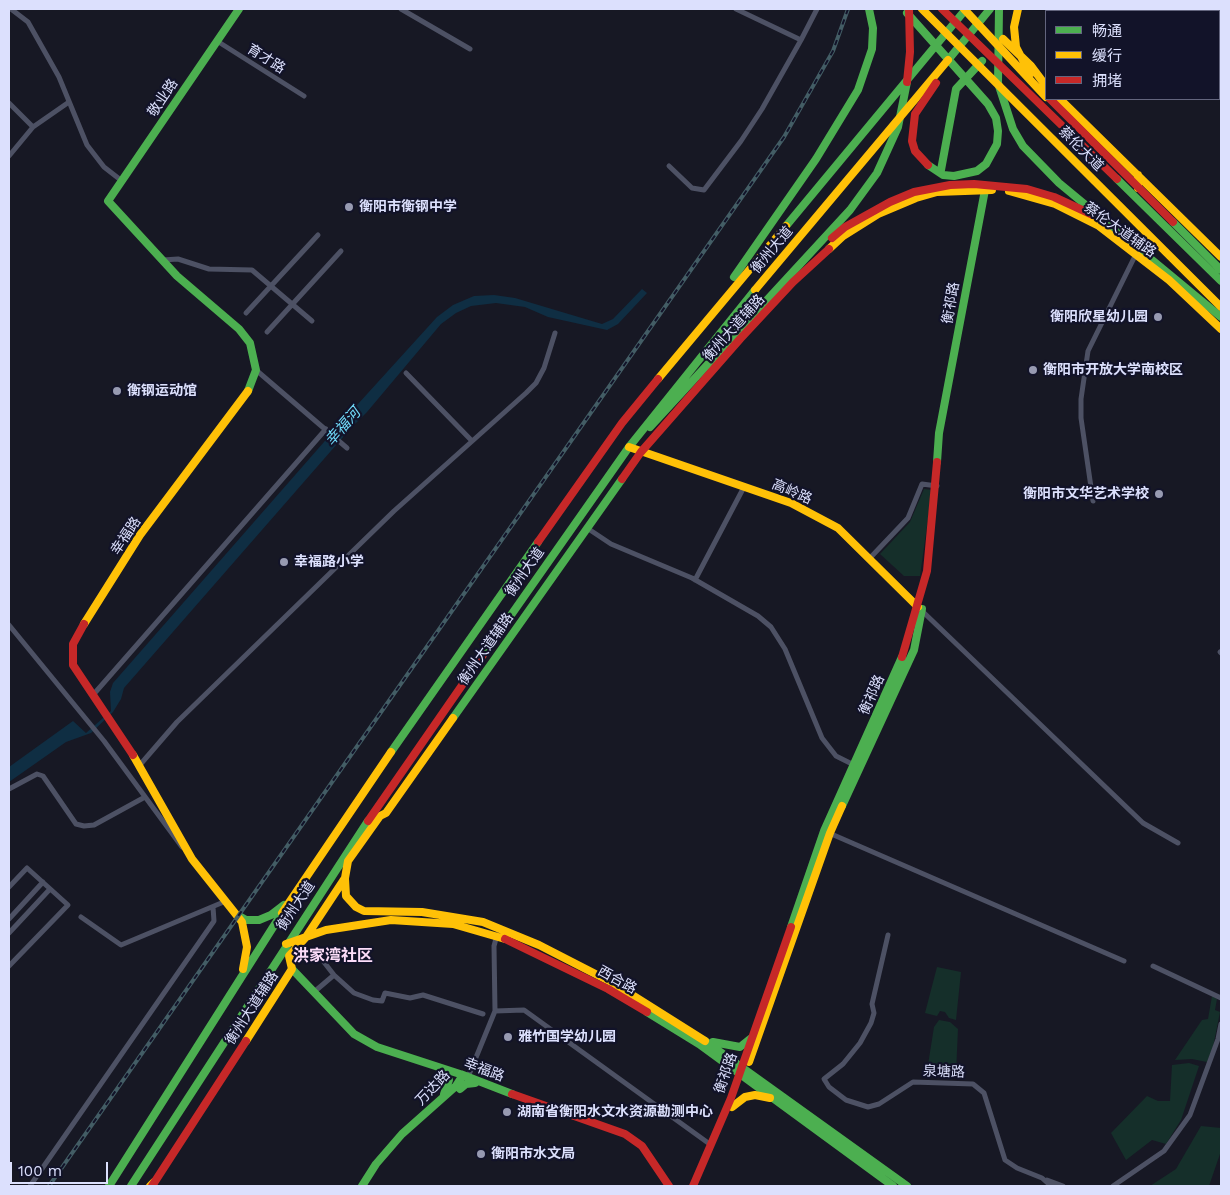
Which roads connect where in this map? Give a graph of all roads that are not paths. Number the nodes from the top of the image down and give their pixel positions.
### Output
1 (11, 9) edge
2 (239, 9) edge
3 (402, 9) edge
4 (736, 9) edge
5 (817, 9) edge
6 (869, 9) edge
7 (904, 9) edge
8 (909, 9) edge
9 (922, 9) edge
10 (942, 9) edge
11 (965, 9) edge
12 (990, 9) edge
13 (999, 9) edge
14 (1018, 9) edge
15 (801, 40) junction
16 (964, 40) junction
17 (217, 41) junction
18 (470, 49) dead end
19 (1045, 85) edge
20 (1045, 93) edge
21 (1045, 94) edge
22 (304, 96) dead end
23 (1050, 100) edge
24 (1061, 100) edge
25 (69, 102) junction
26 (9, 103) edge
27 (33, 127) junction
28 (9, 156) edge
29 (1113, 164) junction
30 (1128, 165) junction
31 (669, 166) dead end
32 (941, 170) dead end
33 (1138, 175) junction
34 (122, 181) junction
35 (939, 182) dead end
36 (1138, 188) junction
37 (986, 190) junction
38 (938, 192) junction
39 (318, 235) dead end
40 (1137, 246) junction
41 (341, 251) dead end
42 (1136, 254) junction
43 (1221, 257) edge
44 (162, 260) junction
45 (1221, 270) edge
46 (792, 273) junction
47 (1221, 281) edge
48 (271, 286) junction
49 (292, 304) junction
50 (1221, 307) edge
51 (246, 313) dead end
52 (1221, 317) edge
53 (312, 321) dead end
54 (1221, 329) edge
55 (267, 332) dead end
56 (555, 333) dead end
57 (695, 333) junction
58 (256, 370) junction
59 (406, 373) dead end
60 (327, 430) junction
61 (472, 441) junction
62 (346, 446) dead end
63 (629, 448) junction
64 (641, 452) junction
65 (936, 486) junction
66 (744, 487) junction
67 (1093, 501) dead end
68 (587, 528) junction
69 (870, 558) junction
70 (695, 580) junction
71 (920, 608) junction
72 (9, 625) edge
73 (93, 695) junction
74 (854, 765) junction
75 (139, 766) junction
76 (9, 789) edge
77 (145, 796) junction
78 (827, 832) junction
79 (1178, 843) dead end
80 (347, 852) junction
81 (192, 859) junction
82 (348, 861) junction
83 (345, 878) junction
84 (43, 882) junction
85 (9, 887) edge
86 (50, 889) junction
87 (291, 899) junction
88 (226, 901) junction
89 (213, 907) junction
90 (238, 915) junction
91 (81, 917) dead end
92 (9, 918) edge
93 (9, 933) edge
94 (888, 934) dead end
95 (497, 935) junction
96 (306, 937) junction
97 (286, 944) junction
98 (289, 956) junction
99 (320, 957) dead end
100 (1124, 961) dead end
101 (9, 964) edge
102 (1153, 966) dead end
103 (292, 969) junction
104 (242, 974) junction
105 (334, 975) junction
106 (285, 981) junction
107 (314, 992) junction
108 (1221, 998) edge
109 (495, 1011) junction
110 (483, 1014) dead end
111 (1221, 1024) edge
112 (752, 1035) junction
113 (355, 1036) junction
114 (703, 1038) junction
115 (753, 1050) junction
116 (721, 1060) junction
117 (743, 1071) junction
118 (446, 1072) junction
119 (464, 1077) junction
120 (476, 1083) junction
121 (768, 1085) junction
122 (460, 1089) junction
123 (442, 1098) junction
124 (731, 1098) junction
125 (779, 1101) junction
126 (732, 1108) junction
127 (710, 1145) junction
128 (1042, 1178) junction
129 (152, 1185) edge
130 (30, 1186) edge
131 (109, 1186) edge
132 (131, 1186) edge
133 (362, 1186) edge
134 (367, 1186) edge
135 (665, 1186) edge
136 (669, 1186) edge
137 (693, 1186) edge
138 (698, 1186) edge
139 (893, 1186) edge
140 (908, 1186) edge
141 (1052, 1186) edge
142 (1063, 1186) edge
143 (1113, 1186) edge

1 - 25 street
2 - 17 main road, 敬业路
3 - 18 street
4 - 15 street
5 - 15 street
6 - 57 main road
7 - 16 main road
8 - 46 main road
9 - 50 main road, 蔡伦大道
10 - 47 main road, 蔡伦大道
11 - 21 main road
11 - 57 main road, 衡州大道
12 - 16 main road, 衡州大道
13 - 40 main road
14 - 20 main road
15 - 31 street
16 - 63 main road, 衡州大道
17 - 22 street, 育才路
17 - 34 main road, 敬业路
19 - 32 main road
23 - 29 main road
24 - 30 main road
25 - 27 street
25 - 34 street
26 - 27 street
27 - 28 street
29 - 30 main road
29 - 36 main road
30 - 33 main road
33 - 36 main road
33 - 43 main road
34 - 44 main road, 敬业路
35 - 38 main road
36 - 45 main road
37 - 38 main road, 衡州大道辅路
37 - 42 main road, 蔡伦大道辅路
37 - 65 main road, 衡祁路
38 - 64 main road, 衡州大道辅路
39 - 48 street
40 - 46 main road
40 - 52 main road
41 - 49 street
42 - 54 main road, 蔡伦大道辅路
42 - 67 street
44 - 48 street
44 - 58 main road
46 - 63 main road
48 - 49 street
48 - 51 street
49 - 53 street
49 - 55 street
56 - 61 street
57 - 87 main road, 衡州大道
58 - 60 street
58 - 73 main road, 幸福路
59 - 61 street
60 - 62 street
60 - 73 street
61 - 75 street
63 - 64 main road, 高岭路
63 - 80 main road, 衡州大道
64 - 66 main road, 高岭路
64 - 68 main road, 衡州大道辅路
65 - 69 street
65 - 71 main road, 衡祁路
66 - 69 main road, 高岭路
66 - 70 street
68 - 70 street
68 - 82 main road, 衡州大道辅路
69 - 71 main road, 高岭路
70 - 74 street
71 - 74 main road, 衡祁路
71 - 78 main road, 衡祁路
71 - 79 street
72 - 77 street
73 - 75 main road, 幸福路
74 - 78 main road, 衡祁路
75 - 81 main road, 幸福路
76 - 77 street
77 - 81 street
78 - 100 street
78 - 112 main road, 衡祁路
78 - 115 main road, 衡祁路
80 - 82 main road
80 - 97 main road, 衡州大道
81 - 88 main road, 幸福路
82 - 83 main road, 衡州大道辅路
83 - 96 main road, 衡州大道辅路
83 - 114 main road, 西合路
84 - 85 street
84 - 86 street
84 - 92 street
86 - 93 street
86 - 101 street
87 - 90 main road
87 - 104 main road, 衡州大道
88 - 89 street
88 - 90 main road, 幸福路
89 - 91 street
89 - 130 street
90 - 104 main road
94 - 128 street, 泉塘路
95 - 96 main road, 西合路
95 - 109 street
95 - 116 main road, 西合路
96 - 97 main road, 西合路
96 - 98 main road, 衡州大道辅路
97 - 98 main road
97 - 132 main road, 衡州大道
98 - 103 main road, 衡州大道辅路
99 - 105 street
102 - 108 street
103 - 106 main road, 衡州大道辅路
103 - 107 main road, 幸福路
104 - 131 main road, 衡州大道
105 - 107 street
105 - 110 street
106 - 113 main road, 幸福路
106 - 129 main road, 衡州大道辅路
107 - 113 main road, 幸福路
109 - 119 street
109 - 127 street
111 - 143 street
112 - 114 main road
112 - 117 main road, 衡祁路
113 - 118 main road, 幸福路
113 - 119 main road, 幸福路
114 - 117 main road, 西合路
115 - 117 main road, 衡祁路
115 - 121 main road
116 - 117 main road, 西合路
116 - 124 main road
117 - 121 main road, 西合路
117 - 124 main road, 衡祁路
117 - 125 main road, 西合路
117 - 126 main road, 衡祁路
118 - 119 main road, 幸福路
118 - 123 main road
119 - 120 main road, 幸福路
119 - 122 main road, 万达路
119 - 123 main road, 万达路
119 - 136 main road, 幸福路
120 - 122 main road
120 - 135 main road, 幸福路
121 - 140 main road, 西合路
122 - 134 main road, 万达路
123 - 133 main road, 万达路
124 - 127 main road, 衡祁路
125 - 126 main road
125 - 139 main road, 西合路
126 - 138 main road, 衡祁路
127 - 137 main road, 衡祁路
128 - 141 street, 泉塘路
128 - 142 street

